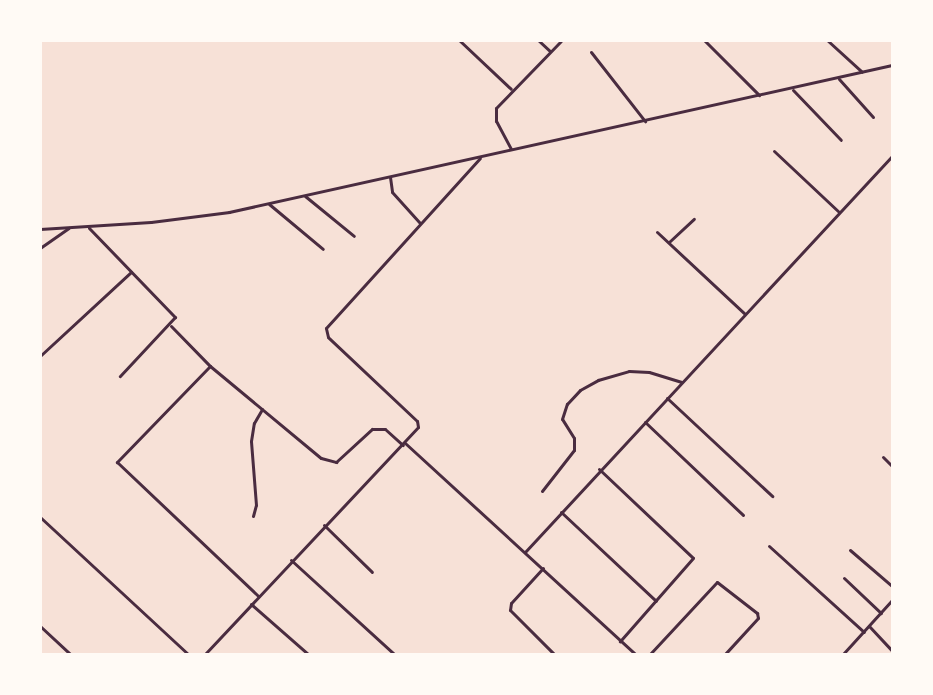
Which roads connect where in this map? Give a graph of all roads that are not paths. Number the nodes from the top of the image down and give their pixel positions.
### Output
1 (459, 40) edge
2 (538, 40) edge
3 (704, 40) edge
4 (827, 40) edge
5 (561, 41) edge
6 (550, 51) junction
7 (591, 52) dead end
8 (892, 65) edge
9 (862, 72) junction
10 (839, 79) junction
11 (511, 89) junction
12 (793, 90) junction
13 (759, 94) junction
14 (873, 117) dead end
15 (645, 121) junction
16 (841, 140) dead end
17 (511, 150) junction
18 (774, 151) dead end
19 (482, 157) junction
20 (891, 159) edge
21 (390, 177) junction
22 (304, 196) junction
23 (269, 204) junction
24 (838, 211) junction
25 (694, 219) dead end
26 (420, 223) junction
27 (69, 228) junction
28 (90, 228) junction
29 (40, 230) edge
30 (657, 232) dead end
31 (354, 236) dead end
32 (669, 243) junction
33 (40, 248) edge
34 (323, 249) dead end
35 (131, 272) junction
36 (744, 313) junction
37 (171, 326) junction
38 (40, 356) edge
39 (210, 366) junction
40 (120, 376) dead end
41 (681, 382) junction
42 (667, 398) junction
43 (262, 409) junction
44 (645, 422) junction
45 (404, 444) junction
46 (883, 457) dead end
47 (892, 465) edge
48 (599, 470) junction
49 (542, 491) dead end
50 (772, 496) dead end
51 (561, 512) junction
52 (743, 515) dead end
53 (253, 516) dead end
54 (40, 517) edge
55 (324, 525) junction
56 (769, 546) dead end
57 (850, 550) dead end
58 (525, 552) junction
59 (291, 560) junction
60 (543, 568) junction
61 (372, 572) dead end
62 (844, 578) dead end
63 (892, 586) edge
64 (258, 596) junction
65 (892, 600) edge
66 (656, 601) junction
67 (251, 604) junction
68 (881, 613) junction
69 (40, 626) edge
70 (869, 626) junction
71 (864, 632) junction
72 (620, 641) junction
73 (892, 651) edge
74 (70, 654) edge
75 (188, 654) edge
76 (205, 654) edge
77 (308, 654) edge
78 (394, 654) edge
79 (554, 654) edge
80 (635, 654) edge
81 (650, 654) edge
82 (725, 654) edge
83 (843, 654) edge

1 - 11 street
2 - 6 street
3 - 13 street
4 - 9 street
5 - 6 street
6 - 11 street
7 - 15 street
8 - 9 street
9 - 10 street
10 - 12 street
10 - 14 street
11 - 17 street
12 - 13 street
12 - 16 street
13 - 15 street
15 - 17 street
17 - 19 street
18 - 24 street
19 - 21 street
19 - 26 street
20 - 24 street
21 - 22 street
21 - 26 street
22 - 23 street
22 - 31 street
23 - 28 street
23 - 34 street
24 - 36 street
25 - 32 street
26 - 45 street
27 - 28 street
27 - 29 street
27 - 33 street
28 - 35 street
30 - 32 street
32 - 36 street
35 - 37 street
35 - 38 street
36 - 41 street
37 - 39 street
37 - 40 street
39 - 43 street
39 - 64 street
41 - 42 street
41 - 49 street
42 - 44 street
42 - 50 street
43 - 45 street
43 - 53 street
44 - 48 street
44 - 52 street
45 - 55 street
45 - 58 street
46 - 47 street
48 - 51 street
48 - 66 street
51 - 58 street
51 - 66 street
54 - 75 street
55 - 59 street
55 - 61 street
56 - 71 street
57 - 63 street
58 - 60 street
59 - 64 street
59 - 78 street
60 - 72 street
60 - 79 street
62 - 68 street
64 - 67 street
65 - 68 street
66 - 72 street
67 - 76 street
67 - 77 street
68 - 70 street
69 - 74 street
70 - 71 street
70 - 73 street
71 - 83 street
72 - 80 street
81 - 82 street

